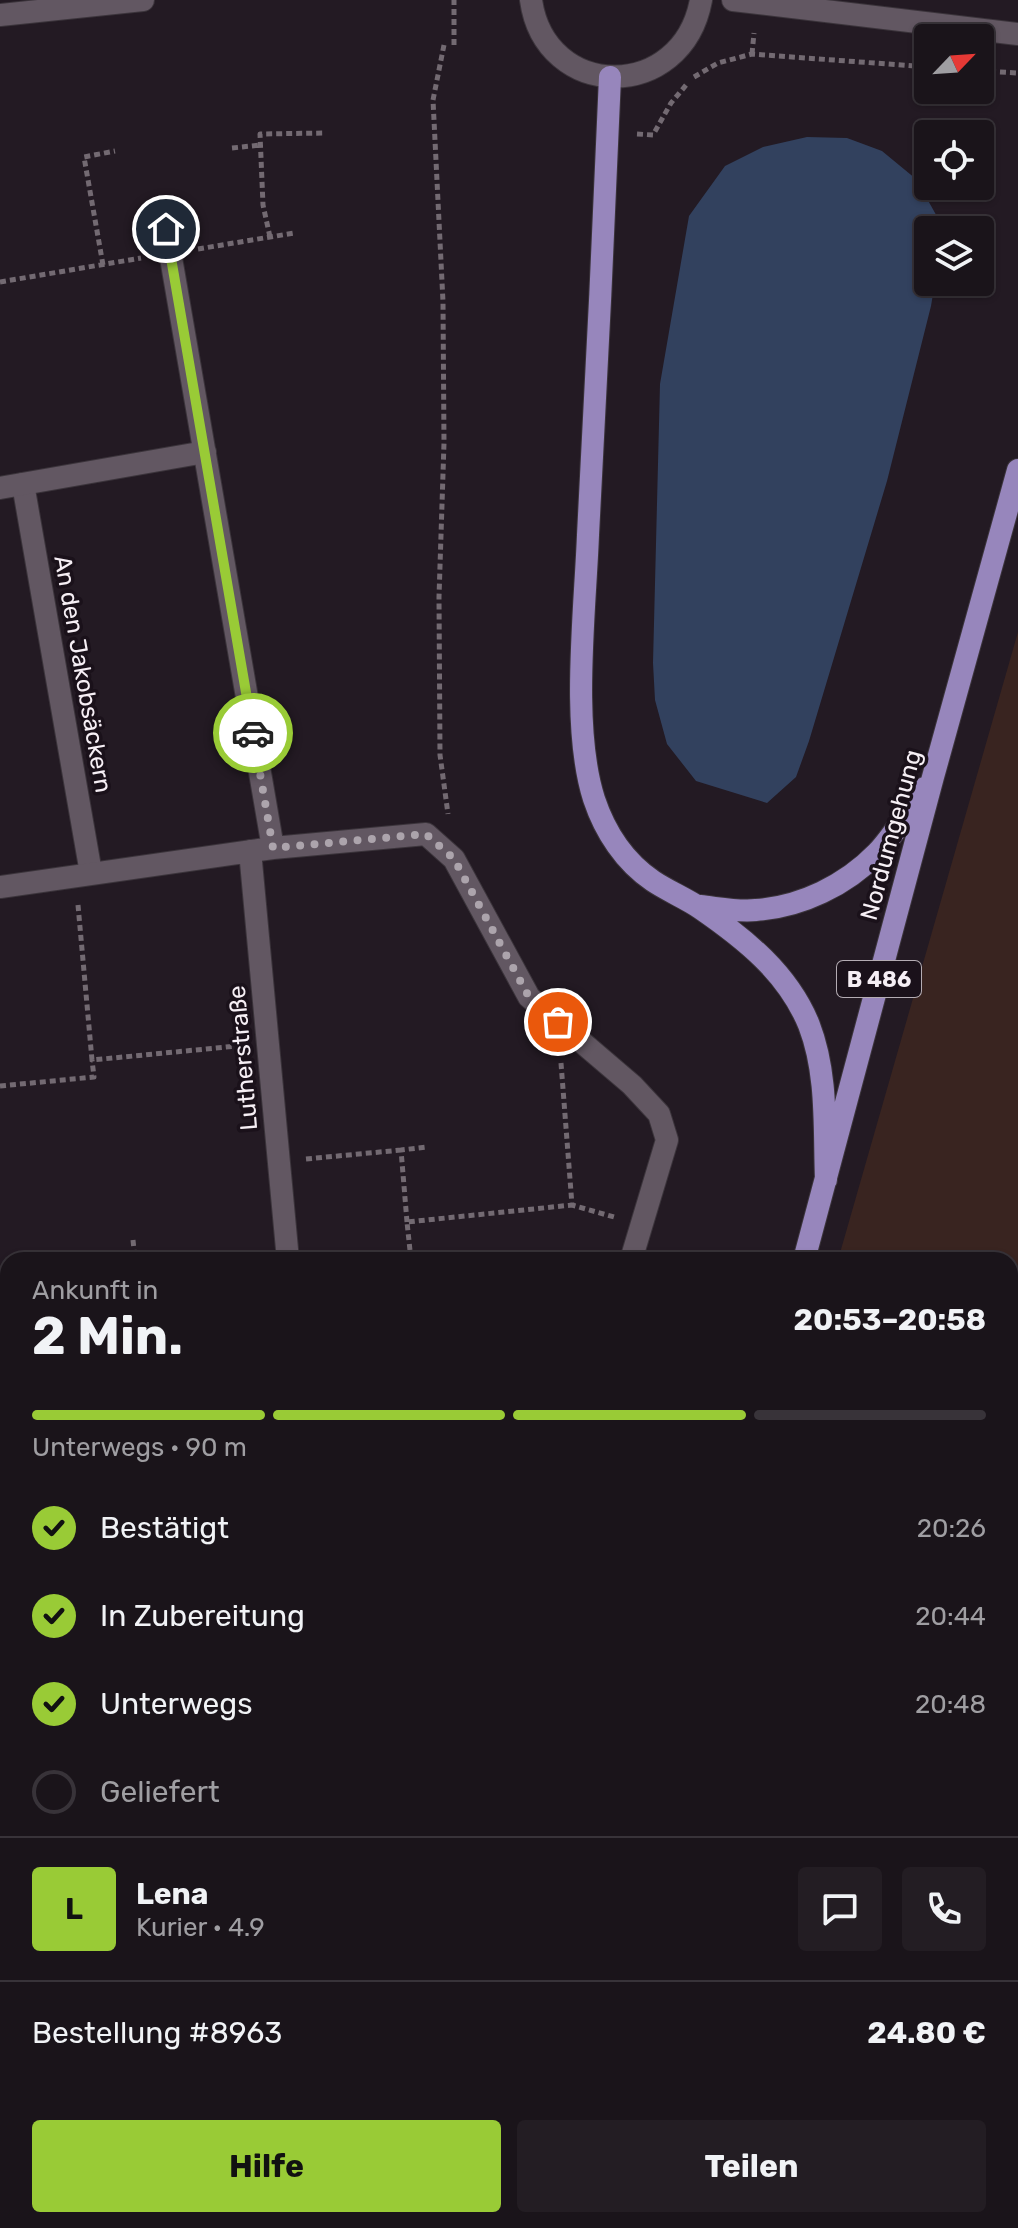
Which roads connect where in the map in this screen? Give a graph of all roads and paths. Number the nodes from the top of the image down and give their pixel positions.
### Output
1 (143, 0) edge
2 (454, 0) edge
3 (531, 0) edge
4 (701, 0) edge
5 (733, 0) edge
6 (0, 15) edge
7 (1018, 34) edge
8 (444, 45) dead end
9 (454, 45) dead end
10 (914, 66) edge
11 (994, 72) edge
12 (1018, 73) edge
13 (610, 77) junction
14 (326, 133) dead end
15 (608, 133) junction
16 (261, 145) junction
17 (232, 148) dead end
18 (115, 151) dead end
19 (166, 229) dead end
20 (270, 237) dead end
21 (103, 265) dead end
22 (205, 452) junction
23 (1018, 470) edge
24 (23, 484) junction
25 (0, 488) edge
26 (933, 777) junction
27 (273, 848) junction
28 (250, 851) junction
29 (454, 859) junction
30 (83, 875) junction
31 (0, 887) edge
32 (697, 906) junction
33 (558, 1022) junction
34 (268, 1043) junction
35 (92, 1060) junction
36 (0, 1086) edge
37 (427, 1147) dead end
38 (401, 1150) junction
39 (279, 1161) junction
40 (826, 1180) junction
41 (572, 1205) junction
42 (407, 1222) junction
43 (642, 1224) junction
44 (133, 1240) dead end
45 (134, 1252) edge
46 (287, 1252) edge
47 (410, 1252) edge
48 (633, 1252) edge
49 (806, 1252) edge

1 - 6 street
2 - 9 path
3 - 13 street
4 - 13 street
5 - 7 street
8 - 29 path
10 - 15 path
11 - 12 path
13 - 15 main road
14 - 16 path
15 - 32 main road
16 - 17 path
16 - 20 path
18 - 21 path
19 - 22 street
22 - 24 street
22 - 27 street
23 - 26 main road, Nordumgehung / B 486
24 - 25 street
24 - 30 street, An den Jakobsäckern
26 - 32 main road
26 - 40 main road, Nordumgehung / B 486
27 - 28 street
27 - 29 street
28 - 30 street
28 - 34 street, Lutherstraße
29 - 33 street
30 - 31 street
30 - 35 path
32 - 40 main road
33 - 41 path
33 - 43 street
34 - 35 path
34 - 39 street, Lutherstraße
35 - 36 path
37 - 38 path
38 - 39 path
38 - 42 path
39 - 46 street, Lutherstraße
40 - 49 main road, Nordumgehung / B 486
41 - 42 path
41 - 43 path
42 - 47 path
43 - 48 street
44 - 45 path

